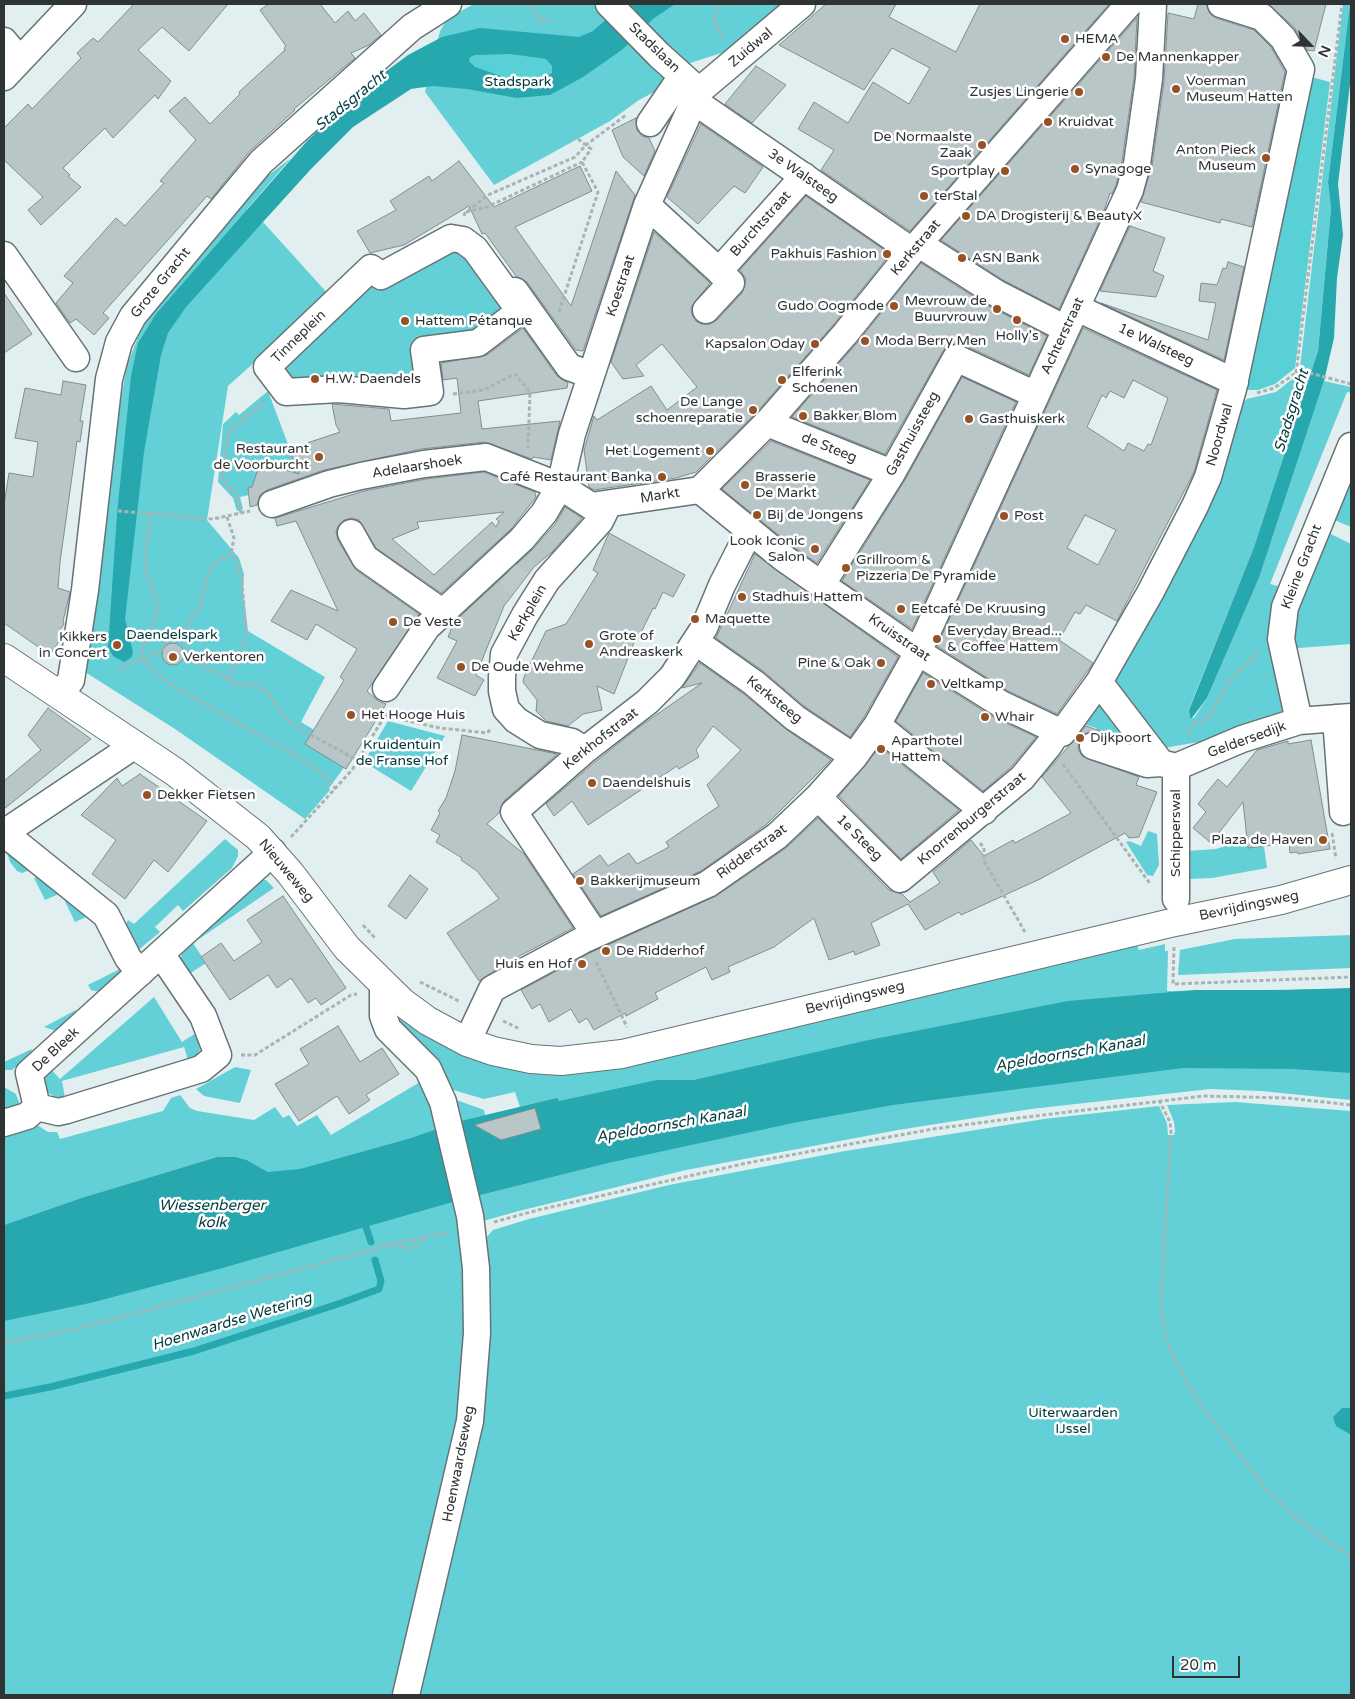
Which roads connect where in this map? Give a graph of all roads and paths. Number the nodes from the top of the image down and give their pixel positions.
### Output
1 (73, 4) edge
2 (448, 4) edge
3 (530, 4) edge
4 (609, 4) edge
5 (721, 4) edge
6 (802, 4) edge
7 (1129, 4) edge
8 (1153, 4) edge
9 (1221, 4) edge
10 (1342, 4) edge
11 (554, 21) dead end
12 (9, 59) edge
13 (736, 60) junction
14 (691, 89) junction
15 (650, 122) dead end
16 (578, 139) dead end
17 (586, 145) junction
18 (582, 162) junction
19 (804, 176) junction
20 (647, 205) junction
21 (463, 220) junction
22 (916, 247) junction
23 (4, 255) edge
24 (718, 271) junction
25 (377, 273) junction
26 (706, 310) dead end
27 (1071, 319) junction
28 (550, 341) junction
29 (76, 358) dead end
30 (1296, 373) junction
31 (591, 375) junction
32 (1351, 384) edge
33 (1234, 385) junction
34 (1036, 395) junction
35 (267, 399) dead end
36 (767, 422) junction
37 (1351, 446) edge
38 (892, 473) junction
39 (560, 486) junction
40 (700, 490) junction
41 (272, 504) dead end
42 (608, 505) junction
43 (114, 511) dead end
44 (152, 514) junction
45 (227, 517) junction
46 (749, 532) junction
47 (351, 533) dead end
48 (231, 554) junction
49 (514, 580) junction
50 (822, 584) junction
51 (442, 612) junction
52 (182, 636) junction
53 (1281, 639) junction
54 (696, 642) junction
55 (918, 652) junction
56 (4, 658) edge
57 (140, 659) junction
58 (120, 670) dead end
59 (229, 679) junction
60 (1099, 682) junction
61 (386, 688) joint
62 (60, 695) junction
63 (508, 712) junction
64 (385, 716) junction
65 (1344, 717) edge
66 (1193, 722) dead end
67 (1299, 722) junction
68 (877, 725) junction
69 (1056, 736) junction
70 (135, 745) junction
71 (1093, 746) dead end
72 (585, 750) junction
73 (854, 757) junction
74 (357, 760) junction
75 (1168, 765) junction
76 (336, 789) junction
77 (818, 797) junction
78 (1343, 812) dead end
79 (975, 817) junction
80 (4, 833) edge
81 (281, 846) junction
82 (900, 879) joint
83 (1351, 880) edge
84 (1152, 886) dead end
85 (1176, 899) dead end
86 (594, 934) junction
87 (1026, 934) dead end
88 (1174, 950) dead end
89 (161, 954) junction
90 (596, 962) dead end
91 (140, 973) junction
92 (414, 977) dead end
93 (1351, 977) edge
94 (372, 985) junction
95 (480, 1011) junction
96 (467, 1042) junction
97 (638, 1051) junction
98 (218, 1055) junction
99 (1159, 1100) junction
100 (1351, 1105) edge
101 (37, 1107) junction
102 (4, 1123) edge
103 (471, 1222) junction
104 (393, 1244) junction
105 (4, 1343) edge
106 (1351, 1557) edge
107 (406, 1695) edge

1 - 12 street
2 - 62 street, Grote Gracht
3 - 11 path
4 - 14 street, Stadslaan
5 - 13 path
6 - 13 street, Zuidwal
7 - 22 street, Kerkstraat
8 - 27 street, Achterstraat
9 - 33 street, Noordwal
10 - 30 path
13 - 14 street, Zuidwal
14 - 15 street
14 - 19 street, 3e Walsteeg
14 - 20 street, Koestraat
16 - 17 path
17 - 18 path
17 - 21 path
18 - 21 path
18 - 28 path
19 - 22 street, 3e Walsteeg
19 - 24 street, Burchtstraat
20 - 24 street
20 - 31 street, Koestraat
21 - 25 street, Tinneplein
21 - 28 street
22 - 27 street, 3e Walsteeg
22 - 36 street, Kerkstraat
23 - 29 street
24 - 26 street
25 - 25 street, Tinneplein
27 - 33 street, 1e Walsteeg
27 - 34 street, Achterstraat
28 - 31 street
30 - 32 path
30 - 33 path
31 - 39 street, Koestraat
33 - 60 street, Noordwal
34 - 38 street, Gasthuissteeg
34 - 55 street, Achterstraat
35 - 45 path
36 - 38 street, de Steeg
36 - 40 street, Kerkstraat
37 - 53 street, Kleine Gracht
38 - 50 street, Gasthuissteeg
39 - 41 street, Adelaarshoek
39 - 42 street, Markt
39 - 49 street, Koestraat
40 - 42 street, Markt
40 - 46 street
42 - 49 street, Kerkplein
43 - 44 path
44 - 45 path
44 - 57 path
45 - 48 path
46 - 50 street, Kruisstraat
46 - 54 street, Kerkhofstraat
47 - 51 street
48 - 52 path
48 - 59 path
49 - 51 street
49 - 63 street, Kerkplein
50 - 55 street, Kruisstraat
51 - 61 street
52 - 57 path
52 - 59 path
53 - 66 path
53 - 67 street, Kleine Gracht
54 - 72 street, Kerkhofstraat
54 - 73 street, Kerksteeg
55 - 68 street, Ridderstraat
55 - 69 street, Kruisstraat
56 - 62 main road, Nieuweweg
57 - 58 path
57 - 76 path
59 - 74 path
60 - 69 street, Knorrenburgerstraat
60 - 75 street
61 - 64 path
62 - 70 main road, Nieuweweg
63 - 64 path
63 - 72 street
64 - 74 path
65 - 67 street, Geldersedijk
65 - 78 street, Geldersedijk
67 - 75 street, Geldersedijk
68 - 73 street, Ridderstraat
68 - 79 street
69 - 79 street, Knorrenburgerstraat
69 - 84 path
70 - 80 street
70 - 81 main road, Nieuweweg
71 - 75 street
72 - 86 street, Kerkhofstraat
73 - 77 street, Ridderstraat
74 - 76 path
75 - 85 street, Schipperswal
76 - 81 path
77 - 82 street, 1e Steeg
77 - 86 street, Ridderstraat
79 - 82 street, Knorrenburgerstraat
79 - 87 path
80 - 91 street
81 - 89 street, De Bleek
81 - 94 main road, Nieuweweg
83 - 97 main road, Bevrijdingsweg
86 - 95 street, Ridderstraat
88 - 93 path
89 - 91 street, De Bleek
89 - 98 street
90 - 97 path
91 - 101 street, De Bleek
92 - 95 path
94 - 96 main road, Bevrijdingsweg
94 - 98 path
94 - 103 street, Hoenwaardseweg
95 - 96 street, Ridderstraat
96 - 97 main road, Bevrijdingsweg
98 - 101 street
99 - 100 path
99 - 103 path
99 - 106 path
101 - 102 street
103 - 107 street, Hoenwaardseweg
104 - 104 path
104 - 105 path

